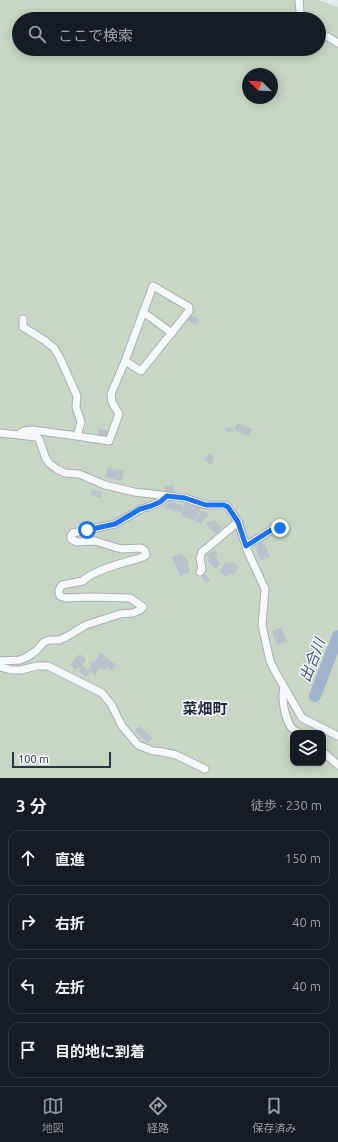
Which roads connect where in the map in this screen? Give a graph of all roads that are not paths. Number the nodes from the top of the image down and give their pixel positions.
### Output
1 (299, 0) edge
2 (300, 12) dead end
3 (328, 37) dead end
4 (338, 43) edge
5 (142, 312) junction
6 (23, 319) dead end
7 (172, 333) junction
8 (125, 361) junction
9 (0, 433) edge
10 (19, 434) junction
11 (77, 436) junction
12 (167, 496) junction
13 (238, 522) junction
14 (282, 530) dead end
15 (246, 546) junction
16 (200, 572) dead end
17 (0, 661) edge
18 (0, 667) edge
19 (284, 688) junction
20 (295, 730) edge
21 (338, 736) edge
22 (326, 755) edge
23 (338, 765) edge
24 (205, 769) dead end

1 - 2 street
3 - 4 street
5 - 7 street
5 - 7 street
5 - 8 street
6 - 11 street
7 - 8 street
8 - 11 street
9 - 10 street
10 - 11 street
10 - 12 street
12 - 13 street
12 - 17 street
13 - 15 street
13 - 16 street
14 - 15 street
15 - 19 street
18 - 24 street
19 - 20 street
19 - 21 street
22 - 23 street

